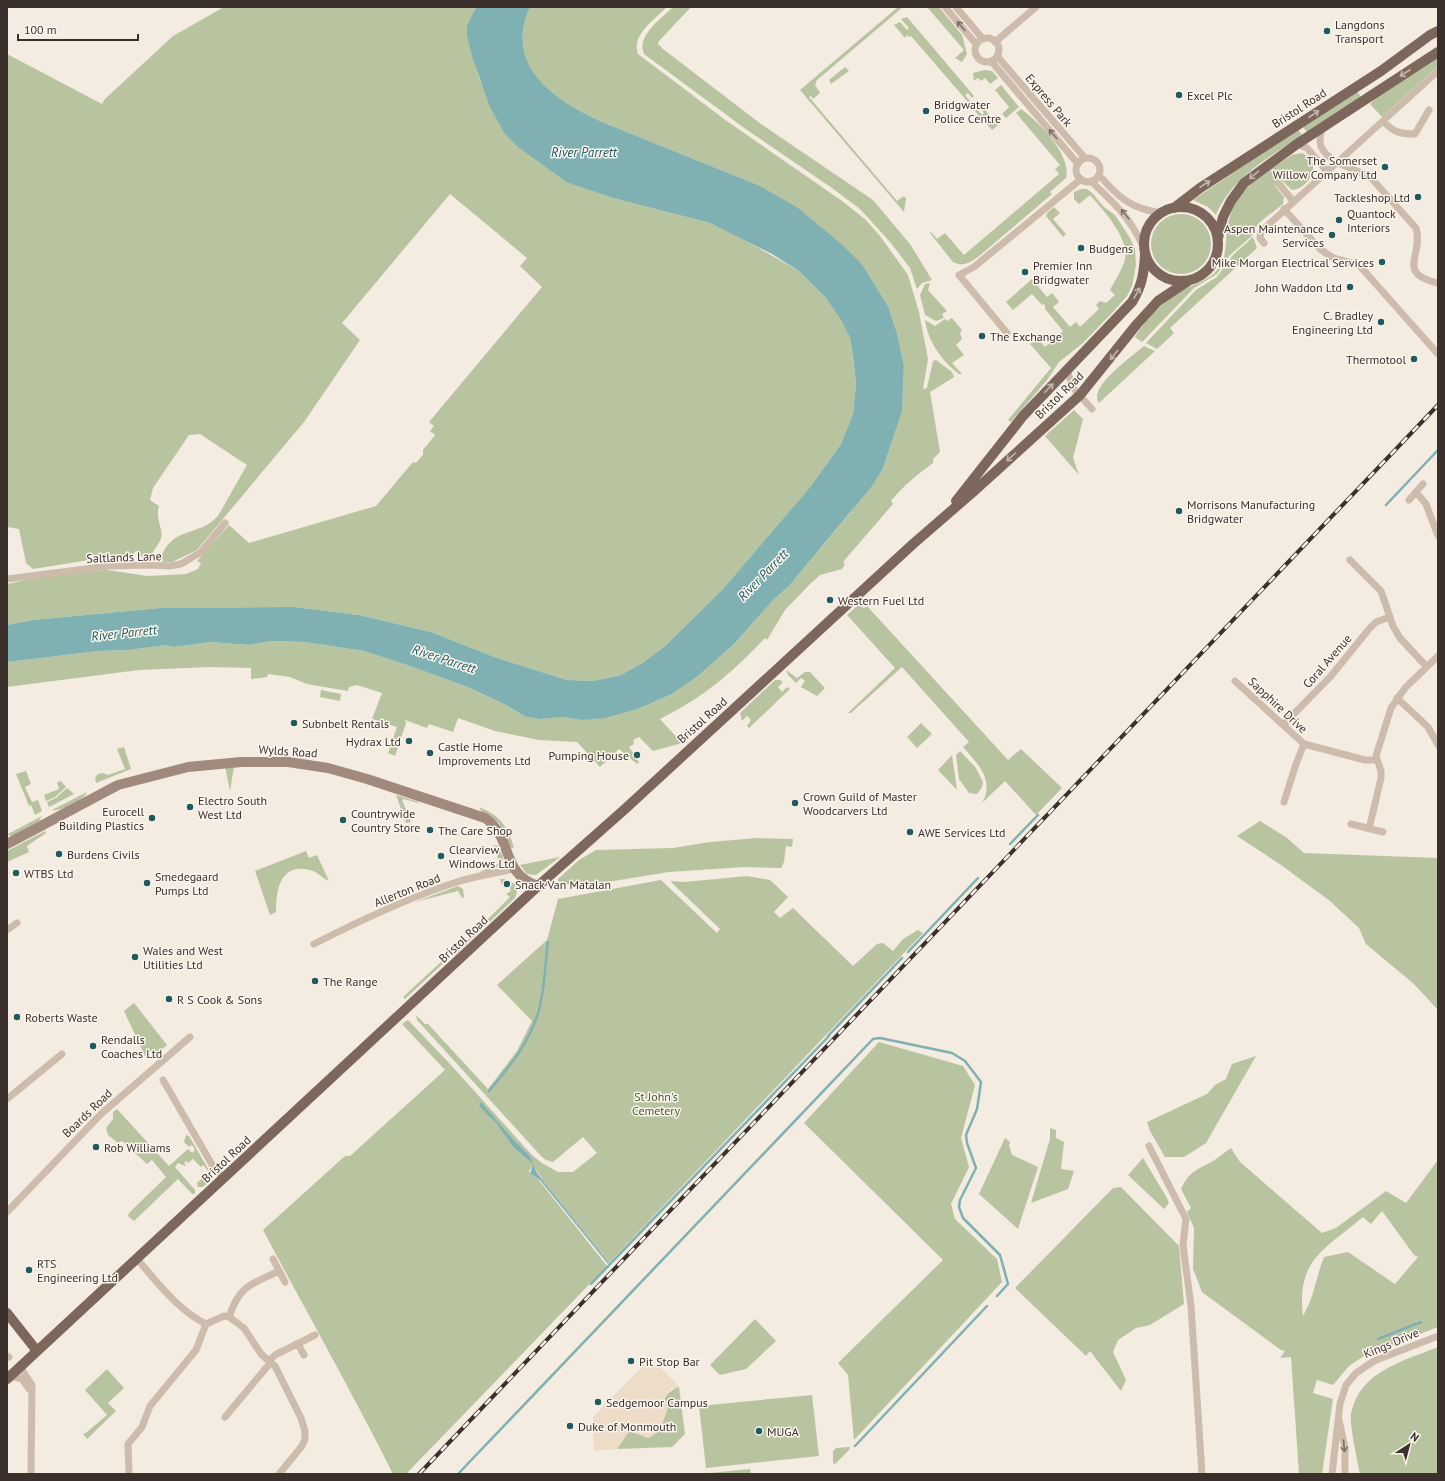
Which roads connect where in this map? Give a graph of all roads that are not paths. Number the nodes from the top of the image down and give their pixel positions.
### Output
1 (945, 7) edge
2 (956, 7) edge
3 (1036, 7) edge
4 (1438, 31) edge
5 (983, 39) junction
6 (995, 42) junction
7 (976, 44) junction
8 (1438, 52) edge
9 (998, 56) junction
10 (991, 61) junction
11 (1438, 71) edge
12 (1429, 110) dead end
13 (1383, 121) junction
14 (1322, 128) junction
15 (1297, 144) junction
16 (1085, 158) junction
17 (1336, 161) junction
18 (1078, 164) junction
19 (1326, 170) junction
20 (1099, 175) junction
21 (1081, 179) junction
22 (1091, 181) junction
23 (1279, 184) dead end
24 (1293, 201) junction
25 (1174, 208) junction
26 (1284, 209) junction
27 (1161, 213) junction
28 (1218, 238) junction
29 (1264, 243) dead end
30 (1145, 251) junction
31 (1188, 281) junction
32 (1438, 283) edge
33 (1007, 333) dead end
34 (1438, 354) edge
35 (1066, 370) junction
36 (1080, 395) junction
37 (1092, 409) dead end
38 (1423, 484) dead end
39 (1416, 492) junction
40 (1409, 500) dead end
41 (940, 521) junction
42 (225, 523) dead end
43 (1438, 536) edge
44 (1350, 560) dead end
45 (7, 579) edge
46 (1390, 617) junction
47 (1438, 656) edge
48 (1426, 666) junction
49 (1235, 681) dead end
50 (1397, 698) junction
51 (1283, 725) junction
52 (1304, 744) junction
53 (1438, 745) edge
54 (1376, 760) junction
55 (1284, 802) dead end
56 (1351, 824) dead end
57 (1369, 828) junction
58 (1383, 832) dead end
59 (7, 844) edge
60 (514, 869) junction
61 (538, 886) junction
62 (17, 923) dead end
63 (7, 930) edge
64 (314, 944) dead end
65 (190, 1037) dead end
66 (62, 1054) dead end
67 (163, 1080) dead end
68 (7, 1098) edge
69 (1148, 1146) dead end
70 (224, 1179) junction
71 (7, 1212) edge
72 (137, 1259) junction
73 (273, 1259) dead end
74 (279, 1271) junction
75 (285, 1282) dead end
76 (7, 1313) edge
77 (229, 1317) junction
78 (206, 1324) junction
79 (315, 1335) dead end
80 (1438, 1336) edge
81 (298, 1344) junction
82 (37, 1351) junction
83 (304, 1355) dead end
84 (270, 1361) junction
85 (20, 1367) junction
86 (9, 1378) edge
87 (31, 1395) junction
88 (225, 1417) dead end
89 (1339, 1418) junction
90 (129, 1472) edge
91 (31, 1473) dead end
92 (279, 1474) edge
93 (1202, 1474) edge
94 (1332, 1474) edge
95 (1345, 1474) edge

7 -> 1 street
2 - 5 street
3 - 6 street
25 -> 4 main road, Bristol Road
5 - 6 street
5 - 7 street
6 - 9 street
7 - 10 street
8 -> 14 main road
9 - 10 street
9 - 16 street, Express Park
18 -> 10 street, Express Park
11 - 13 street
12 - 13 street
13 - 17 street
14 - 15 main road
14 - 17 street
15 - 19 street
15 -> 28 main road
16 - 18 street
16 - 20 street
17 - 19 street
17 - 32 street
18 - 21 street
19 - 24 street
20 - 22 street
20 - 27 street
21 - 22 street
21 - 33 street
30 -> 22 street
23 - 24 street
24 - 26 street
25 - 27 main road
25 - 28 main road
26 - 29 street
26 - 34 street
27 - 30 main road
28 - 31 main road
30 - 31 main road
35 -> 30 main road, Bristol Road
31 -> 36 main road, Bristol Road
35 - 36 street
41 -> 35 main road, Bristol Road
36 - 37 street
36 -> 41 main road, Bristol Road
38 - 39 street
39 - 40 street
39 - 43 street
41 - 61 main road, Bristol Road
42 - 45 street, Saltlands Lane
44 - 46 street
46 - 48 street
46 - 51 street, Coral Avenue
47 - 48 street
48 - 50 street
49 - 51 street, Sapphire Drive
50 - 53 street
50 - 54 street
51 - 52 street, Sapphire Drive
52 - 54 street, Sapphire Drive
52 - 55 street
54 - 57 street
56 - 57 street
57 - 58 street
59 - 60 street, Wylds Road
60 - 61 street, Wylds Road
60 - 64 street, Allerton Road
61 - 70 main road, Bristol Road
62 - 63 street
65 - 71 street, Boards Road
66 - 68 street
67 - 70 street
69 - 93 street
70 - 72 main road, Bristol Road
72 - 78 street
72 - 82 main road, Bristol Road
73 - 74 street
74 - 75 street
74 - 77 street
76 - 82 main road
77 - 78 street
77 - 84 street
78 - 90 street
79 - 81 street
80 - 89 street, Kings Drive
81 - 83 street
81 - 84 street
82 - 85 main road, Bristol Road
84 - 88 street
84 - 92 street
85 - 86 main road, Bristol Road
85 - 87 street
86 - 87 street
87 - 91 street
89 - 94 street, Kings Drive
89 -> 95 street, Kings Drive

